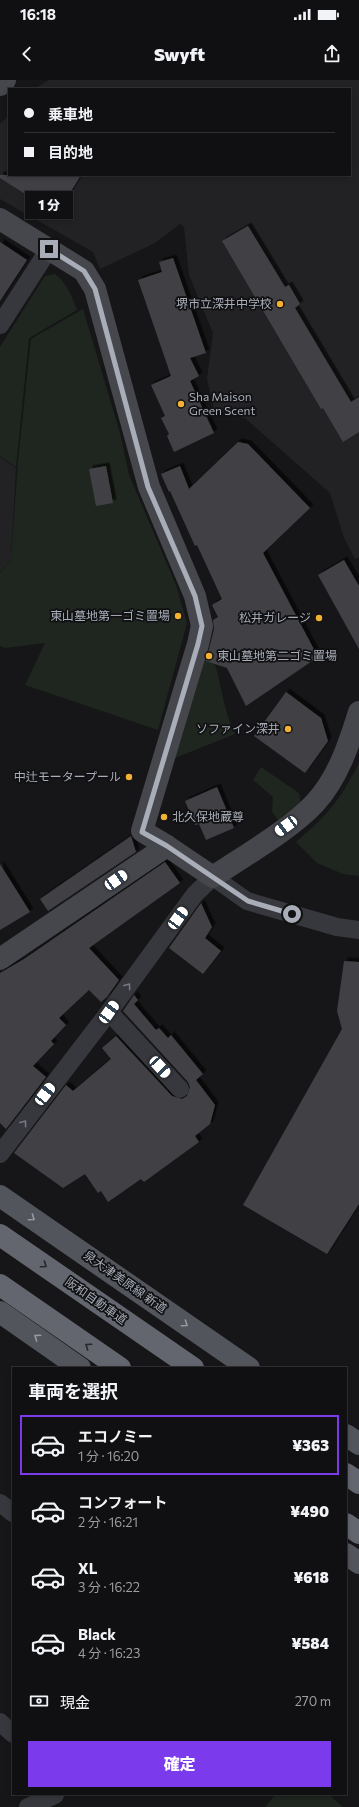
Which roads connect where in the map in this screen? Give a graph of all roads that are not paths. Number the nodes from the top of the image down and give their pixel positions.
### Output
1 (0, 220) edge
2 (49, 249) junction
3 (0, 325) edge
4 (359, 712) edge
5 (167, 846) junction
6 (213, 877) junction
7 (359, 930) edge
8 (0, 959) edge
9 (109, 1012) junction
10 (180, 1088) dead end
11 (0, 1154) edge
12 (0, 1196) edge
13 (0, 1235) edge
14 (0, 1285) edge
15 (0, 1312) edge
16 (79, 1367) edge
17 (119, 1367) edge
18 (192, 1367) edge
19 (248, 1367) edge
20 (347, 1436) edge
21 (359, 1444) edge
22 (347, 1475) edge
23 (359, 1483) edge
24 (0, 1503) edge
25 (12, 1512) edge
26 (347, 1525) edge
27 (359, 1533) edge
28 (347, 1555) edge
29 (359, 1563) edge
30 (0, 1722) edge
31 (12, 1733) edge
32 (56, 1799) edge
33 (28, 1807) edge

1 - 2 street
2 - 3 street
2 - 5 street
4 - 6 street
5 - 6 street
5 - 8 street
6 - 7 street
9 -> 6 street
9 - 10 street
11 -> 9 street
12 -> 19 main road, 泉大津美原線 新道
13 -> 18 highway, 阪和自動車道
17 -> 14 highway
16 -> 15 main road
20 - 21 main road
22 - 23 highway
24 - 25 street
26 - 27 highway
28 - 29 main road
30 - 31 street
32 - 33 street

